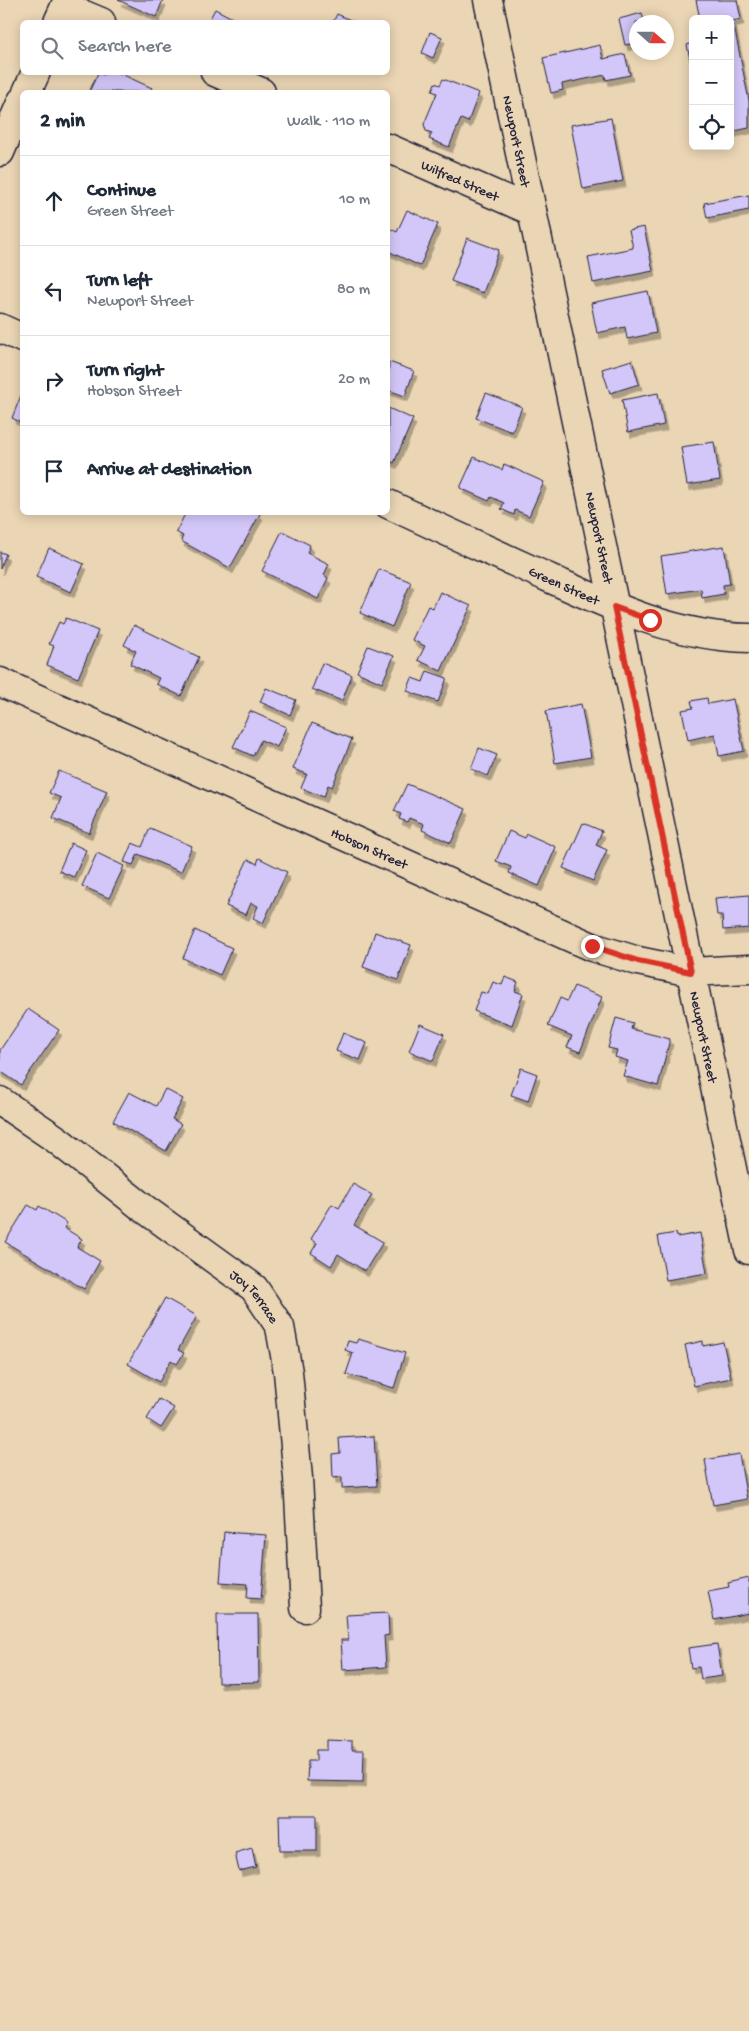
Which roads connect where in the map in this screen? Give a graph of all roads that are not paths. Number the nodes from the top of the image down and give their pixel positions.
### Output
1 (488, 0) edge
2 (64, 10) edge
3 (95, 20) edge
4 (34, 75) edge
5 (222, 75) edge
6 (27, 90) edge
7 (256, 90) edge
8 (20, 107) edge
9 (390, 149) edge
10 (0, 152) edge
11 (532, 211) junction
12 (0, 328) edge
13 (20, 337) edge
14 (390, 505) edge
15 (614, 607) junction
16 (749, 638) edge
17 (0, 682) edge
18 (749, 969) edge
19 (691, 972) junction
20 (0, 1101) edge
21 (749, 1250) edge
22 (305, 1608) dead end

1 - 11 street, Newport Street
2 - 3 street
4 - 6 street
5 - 7 street
8 - 10 street
9 - 11 street, Wilfred Street
11 - 15 street, Newport Street
12 - 13 street
14 - 15 street, Green Street
15 - 16 street, Green Street
15 - 19 street, Newport Street
17 - 19 street, Hobson Street
18 - 19 street, Hobson Street
19 - 21 street, Newport Street
20 - 22 street, Joy Terrace

